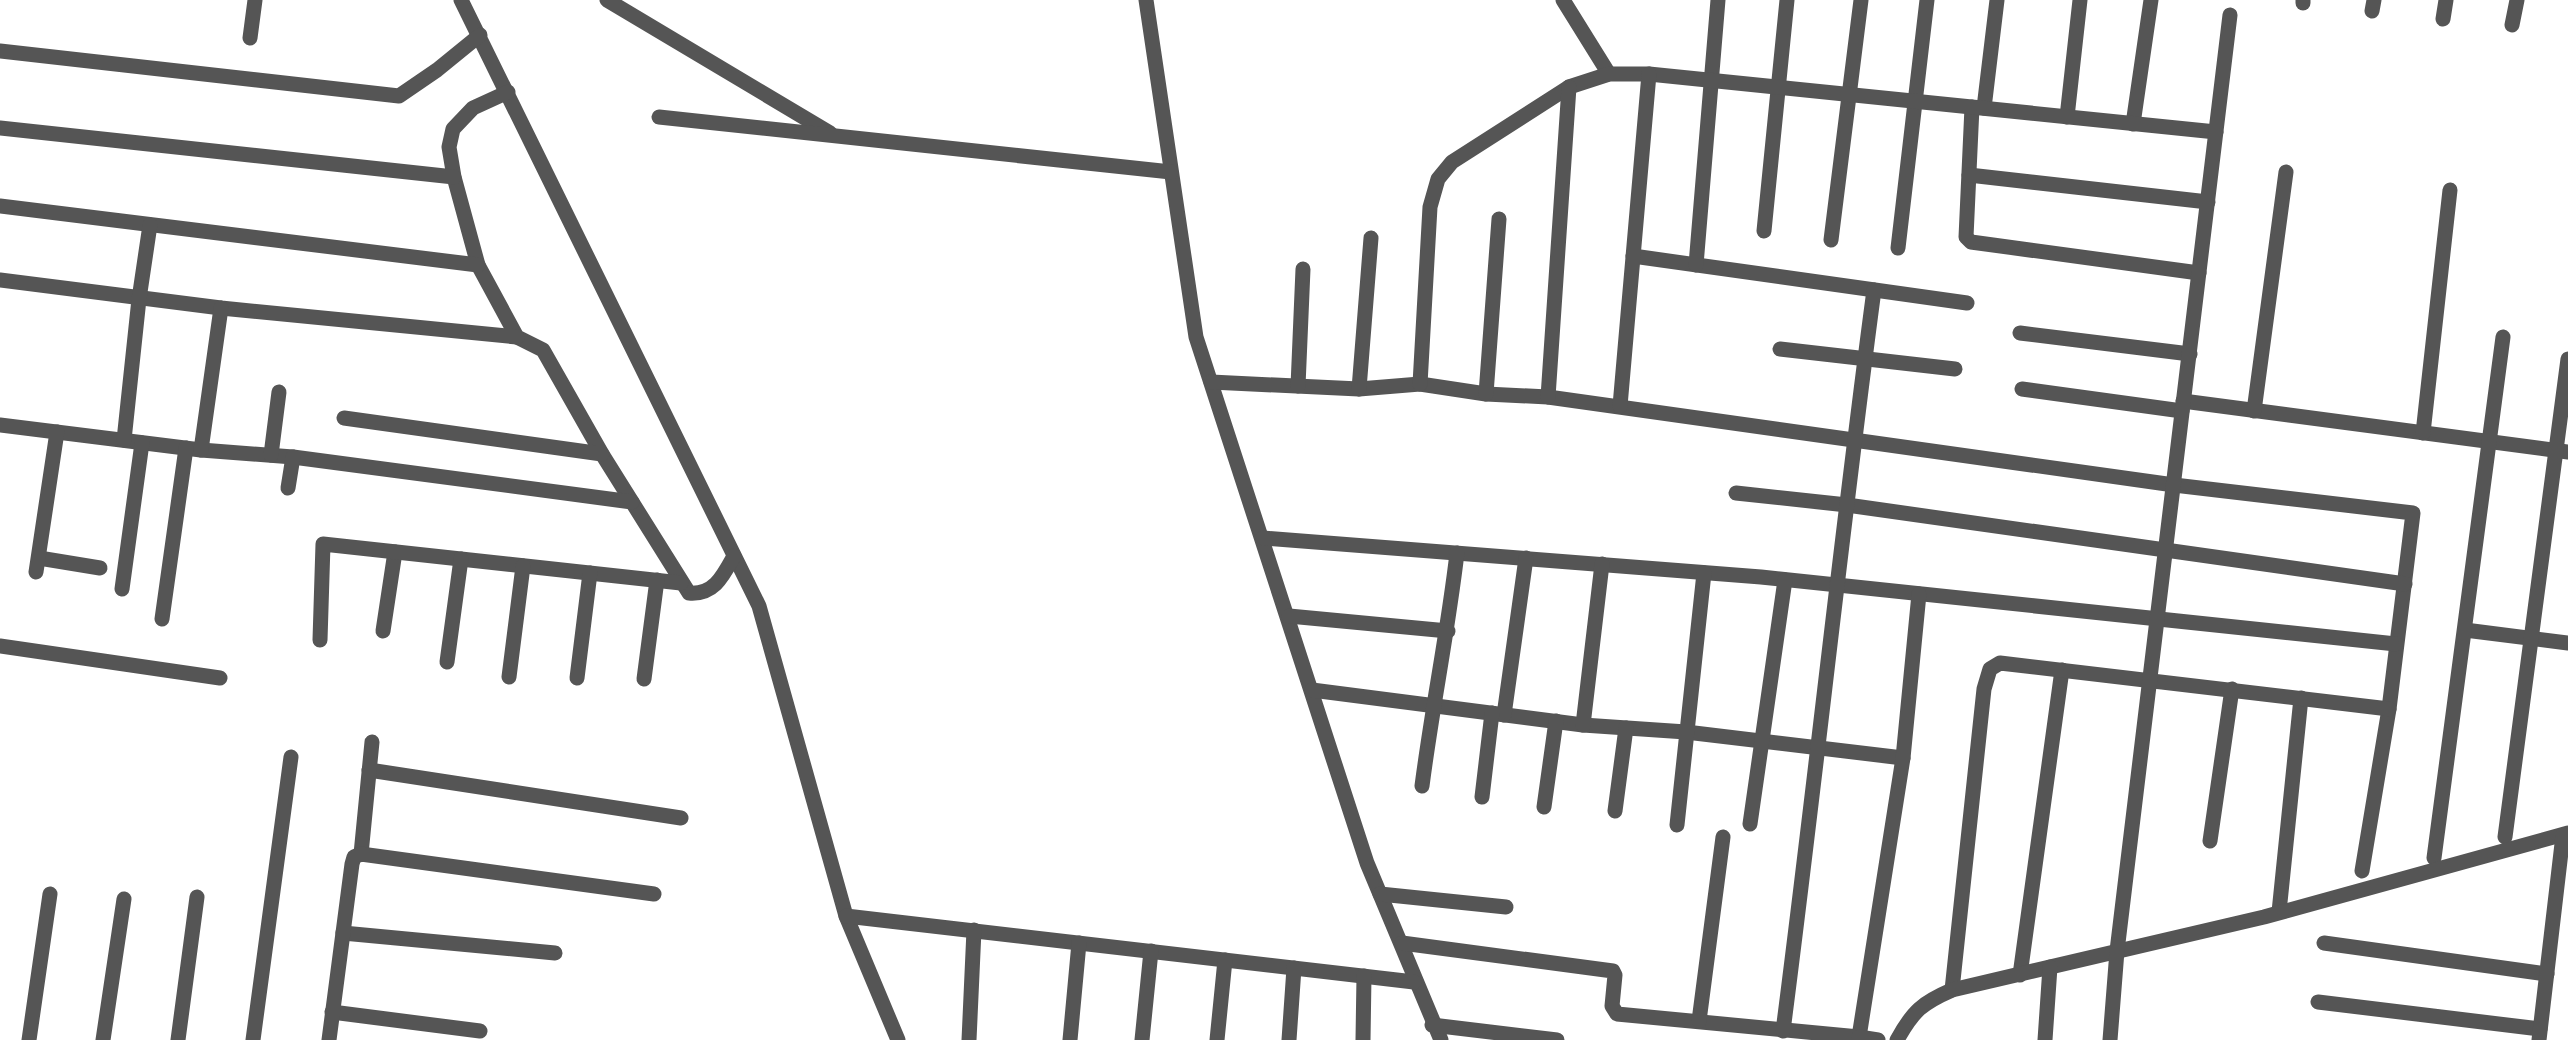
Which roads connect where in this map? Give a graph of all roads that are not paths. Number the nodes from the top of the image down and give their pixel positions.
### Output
1 (255, 0) edge
2 (461, 0) edge
3 (607, 0) edge
4 (1146, 0) edge
5 (1563, 0) edge
6 (1718, 0) edge
7 (1787, 0) edge
8 (1861, 0) edge
9 (1927, 0) edge
10 (1997, 0) edge
11 (2079, 0) edge
12 (2151, 0) edge
13 (2446, 0) edge
14 (2517, 0) edge
15 (2230, 15) dead end
16 (2443, 19) dead end
17 (2512, 25) dead end
18 (480, 35) junction
19 (250, 39) dead end
20 (0, 51) edge
21 (1609, 74) junction
22 (1649, 74) junction
23 (1712, 80) junction
24 (1569, 87) junction
25 (1778, 87) junction
26 (508, 92) junction
27 (1849, 94) junction
28 (1915, 101) junction
29 (1978, 108) junction
30 (659, 117) dead end
31 (2067, 117) junction
32 (2133, 124) junction
33 (0, 128) edge
34 (2216, 132) junction
35 (835, 136) junction
36 (1171, 172) junction
37 (2286, 172) dead end
38 (1969, 175) junction
39 (454, 177) junction
40 (2450, 190) dead end
41 (2208, 202) junction
42 (0, 210) edge
43 (1499, 219) dead end
44 (150, 225) junction
45 (1764, 231) dead end
46 (1371, 238) dead end
47 (1831, 240) dead end
48 (1898, 248) dead end
49 (1633, 256) junction
50 (478, 265) junction
51 (1695, 265) junction
52 (1303, 269) dead end
53 (2199, 273) junction
54 (0, 280) edge
55 (1874, 290) junction
56 (138, 298) junction
57 (1966, 303) dead end
58 (221, 308) junction
59 (2020, 333) dead end
60 (517, 337) junction
61 (2503, 338) dead end
62 (1780, 349) dead end
63 (2190, 354) junction
64 (1865, 358) junction
65 (2568, 359) edge
66 (1955, 369) dead end
67 (1211, 382) junction
68 (1420, 384) junction
69 (1298, 386) junction
70 (1359, 389) junction
71 (2022, 389) dead end
72 (279, 392) dead end
73 (1485, 394) junction
74 (1548, 397) junction
75 (1620, 406) junction
76 (2182, 406) junction
77 (2254, 411) junction
78 (344, 418) dead end
79 (0, 424) edge
80 (57, 432) junction
81 (2424, 433) junction
82 (124, 440) junction
83 (1854, 441) junction
84 (2490, 441) junction
85 (142, 442) junction
86 (194, 449) junction
87 (2563, 451) edge
88 (602, 454) junction
89 (271, 455) junction
90 (293, 457) junction
91 (2174, 485) junction
92 (288, 488) dead end
93 (1736, 493) dead end
94 (632, 502) junction
95 (1847, 505) junction
96 (1263, 538) junction
97 (2166, 550) junction
98 (395, 552) junction
99 (1457, 553) junction
100 (734, 556) junction
101 (1526, 558) junction
102 (461, 559) junction
103 (1602, 564) junction
104 (523, 566) junction
105 (100, 568) dead end
106 (590, 573) junction
107 (1704, 573) junction
108 (1785, 579) junction
109 (657, 580) junction
110 (681, 583) junction
111 (2405, 584) junction
112 (1839, 586) junction
113 (122, 590) dead end
114 (1919, 594) junction
115 (1289, 616) junction
116 (162, 619) dead end
117 (2157, 620) junction
118 (2465, 630) junction
119 (383, 631) dead end
120 (1448, 631) junction
121 (2531, 639) junction
122 (321, 640) dead end
123 (2568, 643) edge
124 (2396, 644) junction
125 (0, 646) edge
126 (447, 662) dead end
127 (2062, 670) junction
128 (509, 677) dead end
129 (220, 678) dead end
130 (577, 678) dead end
131 (644, 679) dead end
132 (2151, 679) junction
133 (2232, 689) junction
134 (1312, 690) junction
135 (2301, 698) junction
136 (1433, 706) junction
137 (2389, 708) junction
138 (1498, 714) junction
139 (1556, 721) junction
140 (1583, 725) junction
141 (1626, 728) junction
142 (1686, 732) junction
143 (372, 742) dead end
144 (1761, 743) junction
145 (1820, 749) junction
146 (291, 757) dead end
147 (1904, 758) junction
148 (369, 770) junction
149 (1422, 786) dead end
150 (1482, 797) dead end
151 (1544, 807) dead end
152 (1615, 811) dead end
153 (681, 818) dead end
154 (1750, 824) dead end
155 (1677, 825) dead end
156 (2565, 834) edge
157 (1723, 837) dead end
158 (2505, 837) dead end
159 (2210, 841) dead end
160 (361, 854) junction
161 (2434, 858) dead end
162 (2362, 871) dead end
163 (50, 894) dead end
164 (654, 894) dead end
165 (1380, 894) junction
166 (197, 897) dead end
167 (124, 899) dead end
168 (1506, 907) dead end
169 (2280, 912) junction
170 (846, 916) junction
171 (974, 930) junction
172 (342, 933) junction
173 (1079, 943) junction
174 (1402, 943) junction
175 (2324, 943) dead end
176 (1151, 951) junction
177 (2117, 951) junction
178 (555, 953) dead end
179 (1225, 960) junction
180 (2050, 967) junction
181 (1294, 968) junction
182 (2547, 974) junction
183 (2020, 975) junction
184 (1364, 976) junction
185 (1414, 982) junction
186 (1952, 990) junction
187 (2318, 1002) dead end
188 (332, 1012) junction
189 (1699, 1021) junction
190 (1432, 1024) junction
191 (480, 1031) dead end
192 (1783, 1031) junction
193 (2539, 1035) edge
194 (1859, 1037) junction
195 (29, 1040) edge
196 (103, 1040) edge
197 (178, 1040) edge
198 (253, 1040) edge
199 (329, 1040) edge
200 (898, 1040) edge
201 (969, 1040) edge
202 (1070, 1040) edge
203 (1142, 1040) edge
204 (1216, 1040) edge
205 (1289, 1040) edge
206 (1363, 1040) edge
207 (1441, 1040) edge
208 (1557, 1040) edge
209 (1878, 1040) edge
210 (1897, 1040) edge
211 (2045, 1040) edge
212 (2110, 1040) edge

1 - 19 street
2 - 18 street
3 - 35 street
4 - 36 street
5 - 21 street
6 - 23 street
7 - 25 street
8 - 27 street
9 - 28 street
10 - 29 street
11 - 31 street
12 - 32 street
13 - 16 street
14 - 17 street
15 - 34 street
18 - 20 street
18 - 26 street
21 - 22 street
21 - 24 street
22 - 23 street
22 - 49 street
23 - 25 street
23 - 51 street
24 - 68 street
24 - 74 street
25 - 27 street
25 - 45 street
26 - 39 street
26 - 100 street
27 - 28 street
27 - 47 street
28 - 29 street
28 - 48 street
29 - 31 street
29 - 38 street
30 - 35 street
31 - 32 street
32 - 34 street
33 - 39 street
34 - 41 street
35 - 36 street
36 - 67 street
37 - 77 street
38 - 41 street
38 - 53 street
39 - 50 street
40 - 81 street
41 - 53 street
42 - 44 street
43 - 73 street
44 - 50 street
44 - 56 street
46 - 70 street
49 - 51 street
49 - 75 street
50 - 60 street
51 - 55 street
52 - 69 street
53 - 63 street
54 - 56 street
55 - 57 street
55 - 64 street
56 - 58 street
56 - 82 street
58 - 60 street
58 - 86 street
59 - 63 street
60 - 88 street
61 - 84 street
62 - 64 street
63 - 76 street
64 - 66 street
64 - 83 street
65 - 87 street
67 - 69 street
67 - 96 street
68 - 70 street
68 - 73 street
69 - 70 street
71 - 76 street
72 - 89 street
73 - 74 street
74 - 75 street
75 - 83 street
76 - 77 street
76 - 91 street
77 - 81 street
78 - 88 street
79 - 80 street
80 - 82 street
80 - 105 street
81 - 84 street
82 - 85 street
83 - 91 street
83 - 95 street
84 - 87 street
84 - 118 street
85 - 86 street
85 - 113 street
86 - 89 street
86 - 116 street
87 - 121 street
88 - 94 street
89 - 90 street
90 - 92 street
90 - 94 street
91 - 97 street
91 - 111 street
93 - 95 street
94 - 110 street
95 - 97 street
95 - 112 street
96 - 99 street
96 - 115 street
97 - 111 street
97 - 117 street
98 - 102 street
98 - 119 street
98 - 122 street
99 - 101 street
99 - 120 street
100 - 110 street
100 - 170 street
101 - 103 street
101 - 138 street
102 - 104 street
102 - 126 street
103 - 107 street
103 - 140 street
104 - 106 street
104 - 128 street
106 - 109 street
106 - 130 street
107 - 108 street
107 - 142 street
108 - 112 street
108 - 144 street
109 - 110 street
109 - 131 street
111 - 124 street
112 - 114 street
112 - 145 street
114 - 117 street
114 - 147 street
115 - 120 street
115 - 134 street
117 - 124 street
117 - 132 street
118 - 121 street
118 - 161 street
120 - 136 street
121 - 123 street
121 - 158 street
124 - 137 street
125 - 129 street
127 - 132 street
127 - 183 street
127 - 186 street
132 - 133 street
132 - 177 street
133 - 135 street
133 - 159 street
134 - 136 street
134 - 165 street
135 - 137 street
135 - 169 street
136 - 138 street
136 - 149 street
137 - 162 street
138 - 139 street
138 - 150 street
139 - 140 street
139 - 151 street
140 - 141 street
141 - 142 street
141 - 152 street
142 - 144 street
142 - 155 street
143 - 148 street
144 - 145 street
144 - 154 street
145 - 147 street
145 - 192 street
146 - 198 street
147 - 194 street
148 - 153 street
148 - 160 street
156 - 169 street
156 - 182 street
157 - 189 street
160 - 164 street
160 - 172 street
163 - 195 street
165 - 168 street
165 - 174 street
166 - 197 street
167 - 196 street
169 - 177 street
170 - 171 street
170 - 200 street
171 - 173 street
171 - 201 street
172 - 178 street
172 - 188 street
173 - 176 street
173 - 202 street
174 - 185 street
174 - 189 street
175 - 182 street
176 - 179 street
176 - 203 street
177 - 180 street
177 - 212 street
179 - 181 street
179 - 204 street
180 - 183 street
180 - 211 street
181 - 184 street
181 - 205 street
182 - 193 street
183 - 186 street
184 - 185 street
184 - 206 street
185 - 190 street
186 - 210 street
187 - 193 street
188 - 191 street
188 - 199 street
189 - 192 street
190 - 207 street
190 - 208 street
192 - 194 street
194 - 209 street

